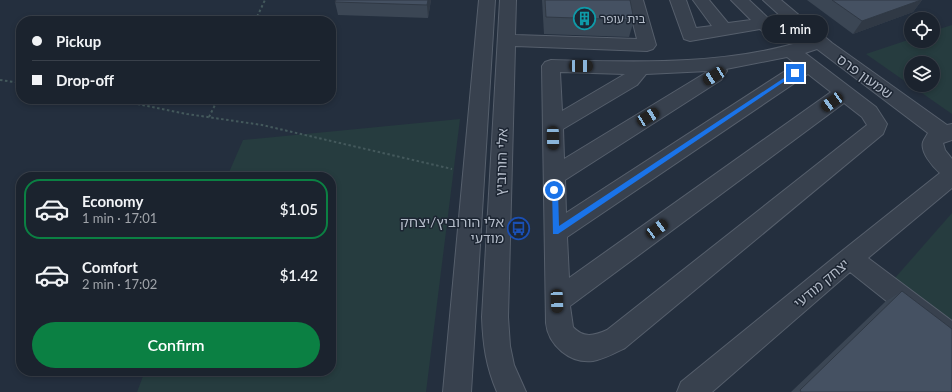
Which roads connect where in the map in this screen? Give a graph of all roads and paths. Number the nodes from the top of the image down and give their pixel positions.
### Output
1 (265, 0) edge
2 (487, 0) edge
3 (508, 0) edge
4 (635, 0) edge
5 (678, 0) edge
6 (701, 0) edge
7 (739, 0) edge
8 (775, 4) edge
9 (257, 16) edge
10 (759, 19) junction
11 (724, 30) junction
12 (777, 35) dead end
13 (506, 40) junction
14 (820, 42) junction
15 (800, 58) junction
16 (715, 64) junction
17 (640, 68) junction
18 (0, 80) edge
19 (16, 82) edge
20 (844, 93) junction
21 (140, 104) edge
22 (216, 104) edge
23 (209, 117) junction
24 (553, 125) junction
25 (948, 132) edge
26 (952, 170) edge
27 (474, 174) junction
28 (554, 176) junction
29 (952, 176) edge
30 (556, 232) junction
31 (850, 258) junction
32 (557, 301) junction
33 (952, 337) edge
34 (457, 392) edge
35 (512, 392) edge
36 (691, 392) edge

1 - 9 path
2 - 27 street, אלי הורוביץ
3 - 13 street, אלי הורוביץ
4 - 13 street
5 - 11 street
6 - 11 street
7 - 10 street
8 - 10 street
8 - 14 street, שמעון פרס
10 - 11 street
10 - 12 street
13 - 35 street, אלי הורוביץ
14 - 15 street
14 - 25 street, שמעון פרס
15 - 16 street
15 - 20 street
15 - 30 street
16 - 17 street
16 - 28 street
17 - 24 street
17 - 24 street
18 - 19 path
20 - 32 street
20 - 32 street
21 - 23 path
22 - 23 path
23 - 27 path
24 - 28 street
25 - 26 street
27 - 34 street, אלי הורוביץ
28 - 30 street
29 - 31 street, יצחק מודעי
30 - 32 street
31 - 33 street
31 - 36 street, יצחק מודעי

